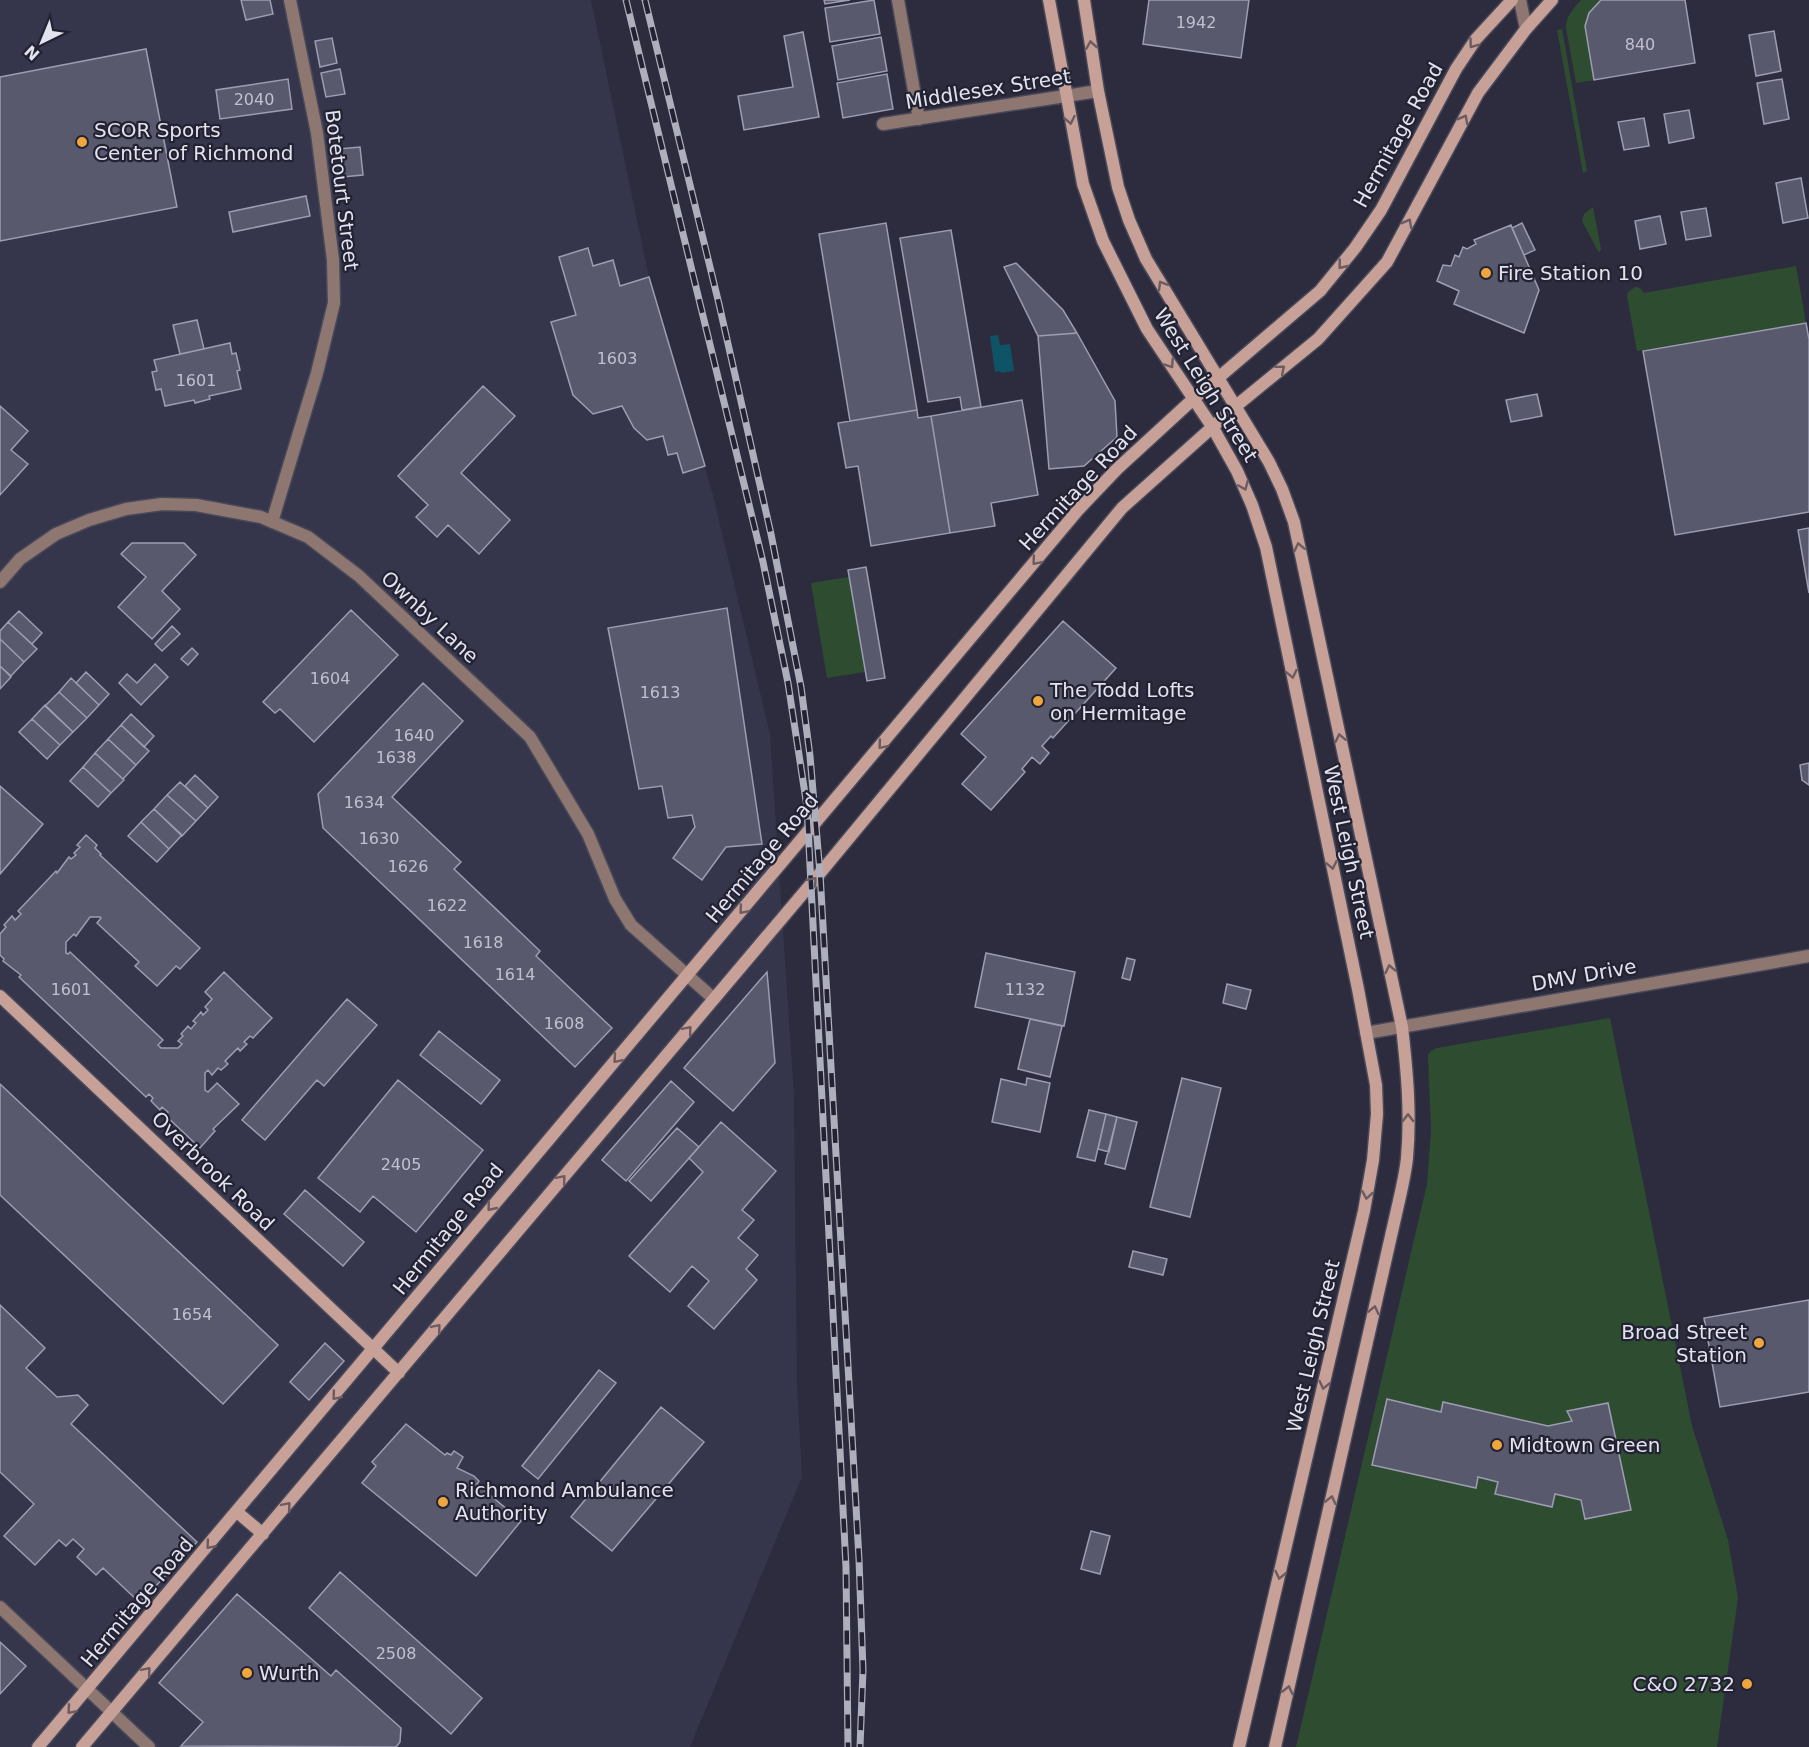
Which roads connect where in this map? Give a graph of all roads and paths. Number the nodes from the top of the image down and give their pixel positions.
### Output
1 (290, 0) edge
2 (898, 0) edge
3 (1049, 0) edge
4 (1084, 0) edge
5 (1512, 0) edge
6 (1520, 0) edge
7 (1552, 0) edge
8 (1526, 29) junction
9 (1098, 91) junction
10 (1066, 96) junction
11 (919, 119) junction
12 (883, 124) dead end
13 (1218, 378) junction
14 (1194, 399) junction
15 (1236, 406) junction
16 (1213, 428) junction
17 (272, 522) junction
18 (0, 582) edge
19 (1809, 956) edge
20 (688, 977) junction
21 (0, 996) edge
22 (714, 999) junction
23 (1402, 1027) junction
24 (1366, 1033) junction
25 (373, 1351) junction
26 (399, 1373) junction
27 (237, 1512) junction
28 (263, 1534) junction
29 (0, 1607) edge
30 (88, 1690) junction
31 (112, 1713) junction
32 (38, 1747) edge
33 (82, 1747) edge
34 (149, 1747) edge
35 (1239, 1747) edge
36 (1275, 1747) edge

1 - 17 street, Botetourt Street
2 - 11 street
3 - 10 street, West Leigh Street
9 -> 4 street, West Leigh Street
5 -> 13 street, Hermitage Road
6 - 8 street
7 - 8 street
15 -> 8 street
9 - 10 street, Middlesex Street
13 -> 9 street, West Leigh Street
10 - 11 street, Middlesex Street
10 -> 14 street, West Leigh Street
11 - 12 street, Middlesex Street
13 - 14 street, Hermitage Road
13 - 15 street, West Leigh Street
14 - 16 street, West Leigh Street
14 -> 20 street, Hermitage Road
15 - 16 street
23 -> 15 street, West Leigh Street
22 -> 16 street
16 -> 24 street, West Leigh Street
17 - 18 street, Ownby Lane
17 - 20 street, Ownby Lane
19 - 23 street, DMV Drive
20 - 22 street, Ownby Lane
20 -> 25 street, Hermitage Road
21 - 25 street, Overbrook Road
26 -> 22 street
23 - 24 street, DMV Drive
36 -> 23 street, West Leigh Street
24 -> 35 street, West Leigh Street
25 - 26 street, Overbrook Road
25 -> 27 street, Hermitage Road
28 -> 26 street
27 - 28 street
27 -> 30 street, Hermitage Road
31 -> 28 street
29 - 30 street
30 - 31 street
30 -> 32 street, Hermitage Road
31 - 33 street
31 - 34 street

